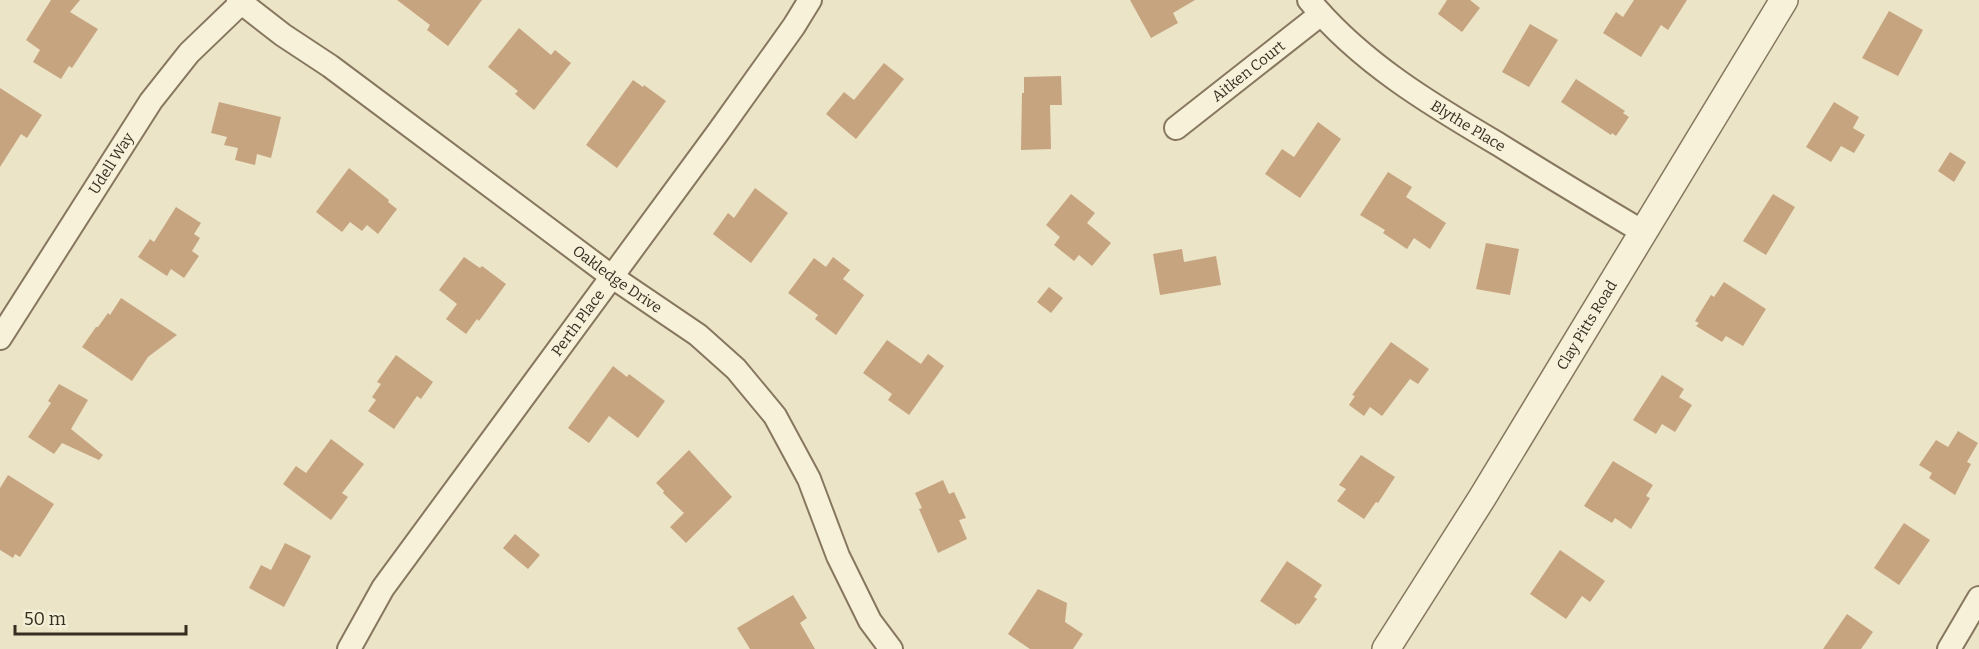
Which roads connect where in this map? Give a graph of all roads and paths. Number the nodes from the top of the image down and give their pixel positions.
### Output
1 (810, 0) edge
2 (1784, 0) edge
3 (239, 2) edge
4 (1315, 7) edge
5 (1176, 128) dead end
6 (1643, 232) junction
7 (611, 276) junction
8 (0, 338) edge
9 (1979, 598) edge
10 (349, 649) edge
11 (891, 649) edge
12 (1386, 649) edge
13 (1949, 649) edge

1 - 7 street, Perth Place
2 - 6 street, Clay Pitts Road
3 - 7 street, Oakledge Drive
3 - 8 street, Udell Way
4 - 5 street, Aitken Court
4 - 6 street, Blythe Place
6 - 12 street, Clay Pitts Road
7 - 10 street, Perth Place
7 - 11 street, Oakledge Drive
9 - 13 street

